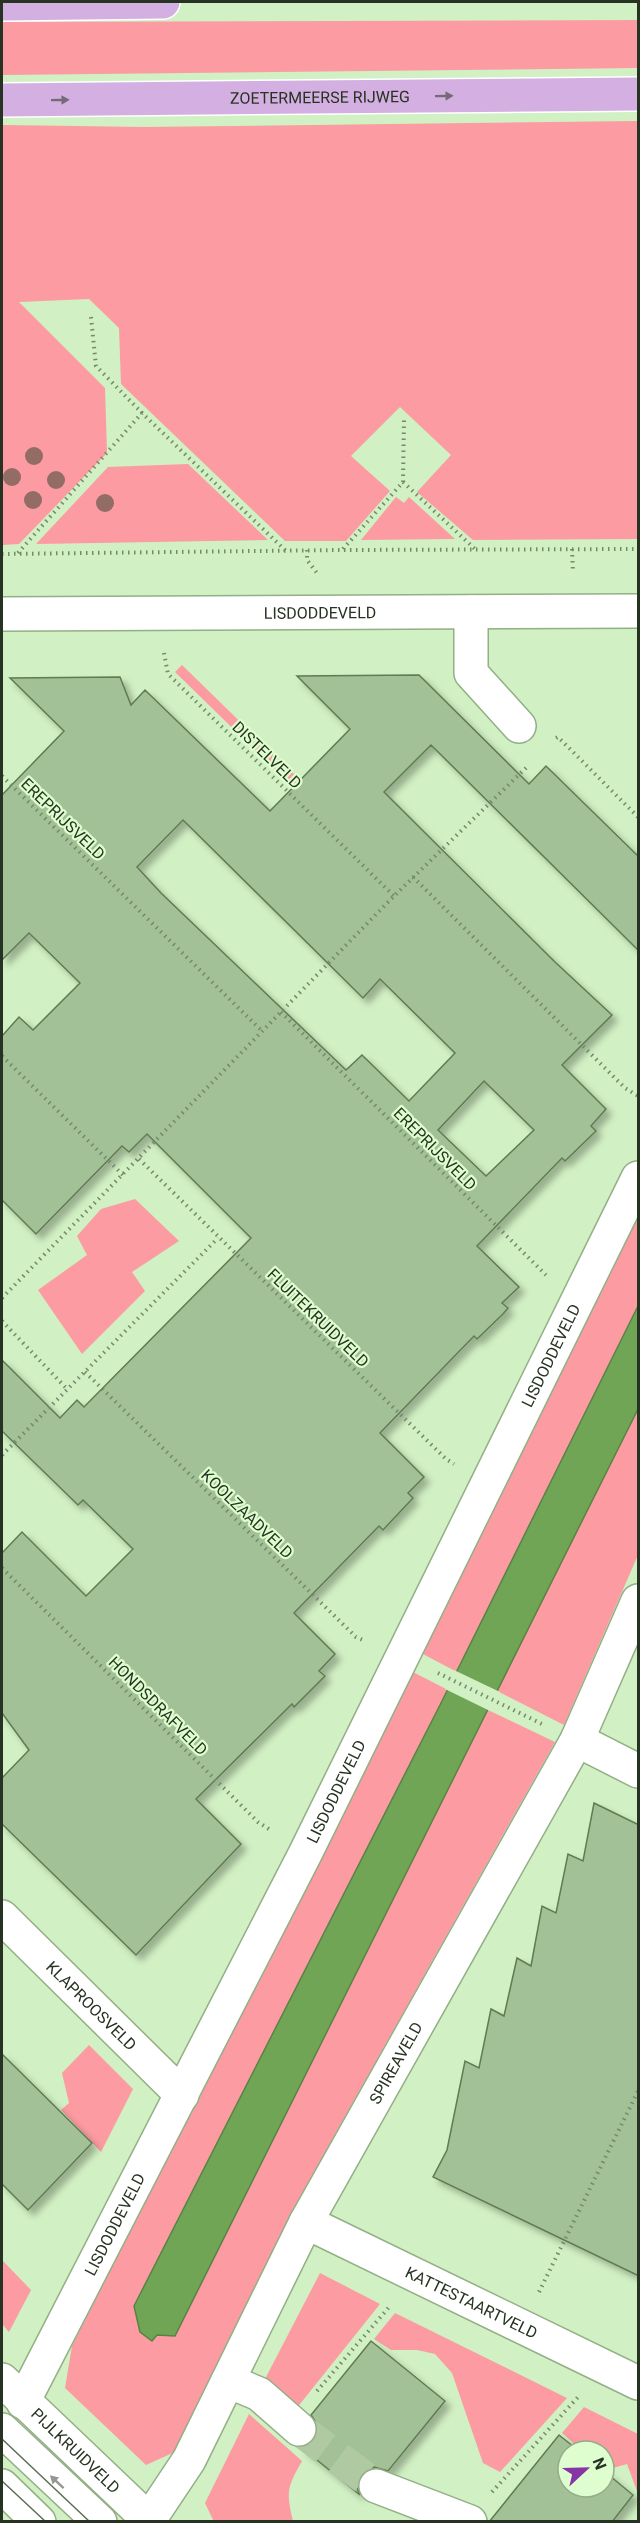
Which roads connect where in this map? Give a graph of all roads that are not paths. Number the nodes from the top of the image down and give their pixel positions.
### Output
1 (164, 2) edge
2 (2, 4) edge
3 (639, 94) edge
4 (2, 100) edge
5 (639, 611) edge
6 (471, 612) junction
7 (2, 614) edge
8 (519, 726) road end
9 (639, 1178) edge
10 (639, 1601) edge
11 (577, 1740) junction
12 (639, 1771) edge
13 (2, 1917) edge
14 (182, 2095) junction
15 (306, 2222) junction
16 (228, 2380) junction
17 (639, 2383) edge
18 (12, 2391) edge
19 (295, 2426) tunnel mouth
20 (2, 2430) edge
21 (2, 2486) edge
22 (376, 2486) tunnel mouth
23 (150, 2521) edge
24 (469, 2521) edge
25 (39, 2522) edge
26 (100, 2522) edge

1 - 2 main road
4 -> 3 main road, ZOETERMEERSE RIJWEG
5 - 6 street, LISDODDEVELD
6 - 7 street, LISDODDEVELD
6 - 8 street
9 - 14 street, LISDODDEVELD
10 - 11 street, SPIREAVELD
11 - 12 street
11 - 15 street, SPIREAVELD
13 - 14 street, KLAPROOSVELD
14 - 18 street, LISDODDEVELD
15 - 16 street, SPIREAVELD
15 - 17 street, KATTESTAARTVELD
16 - 19 street
16 - 23 street, SPIREAVELD
18 - 23 street, PIJLKRUIDVELD
26 -> 20 street
21 - 25 street
22 - 24 street

